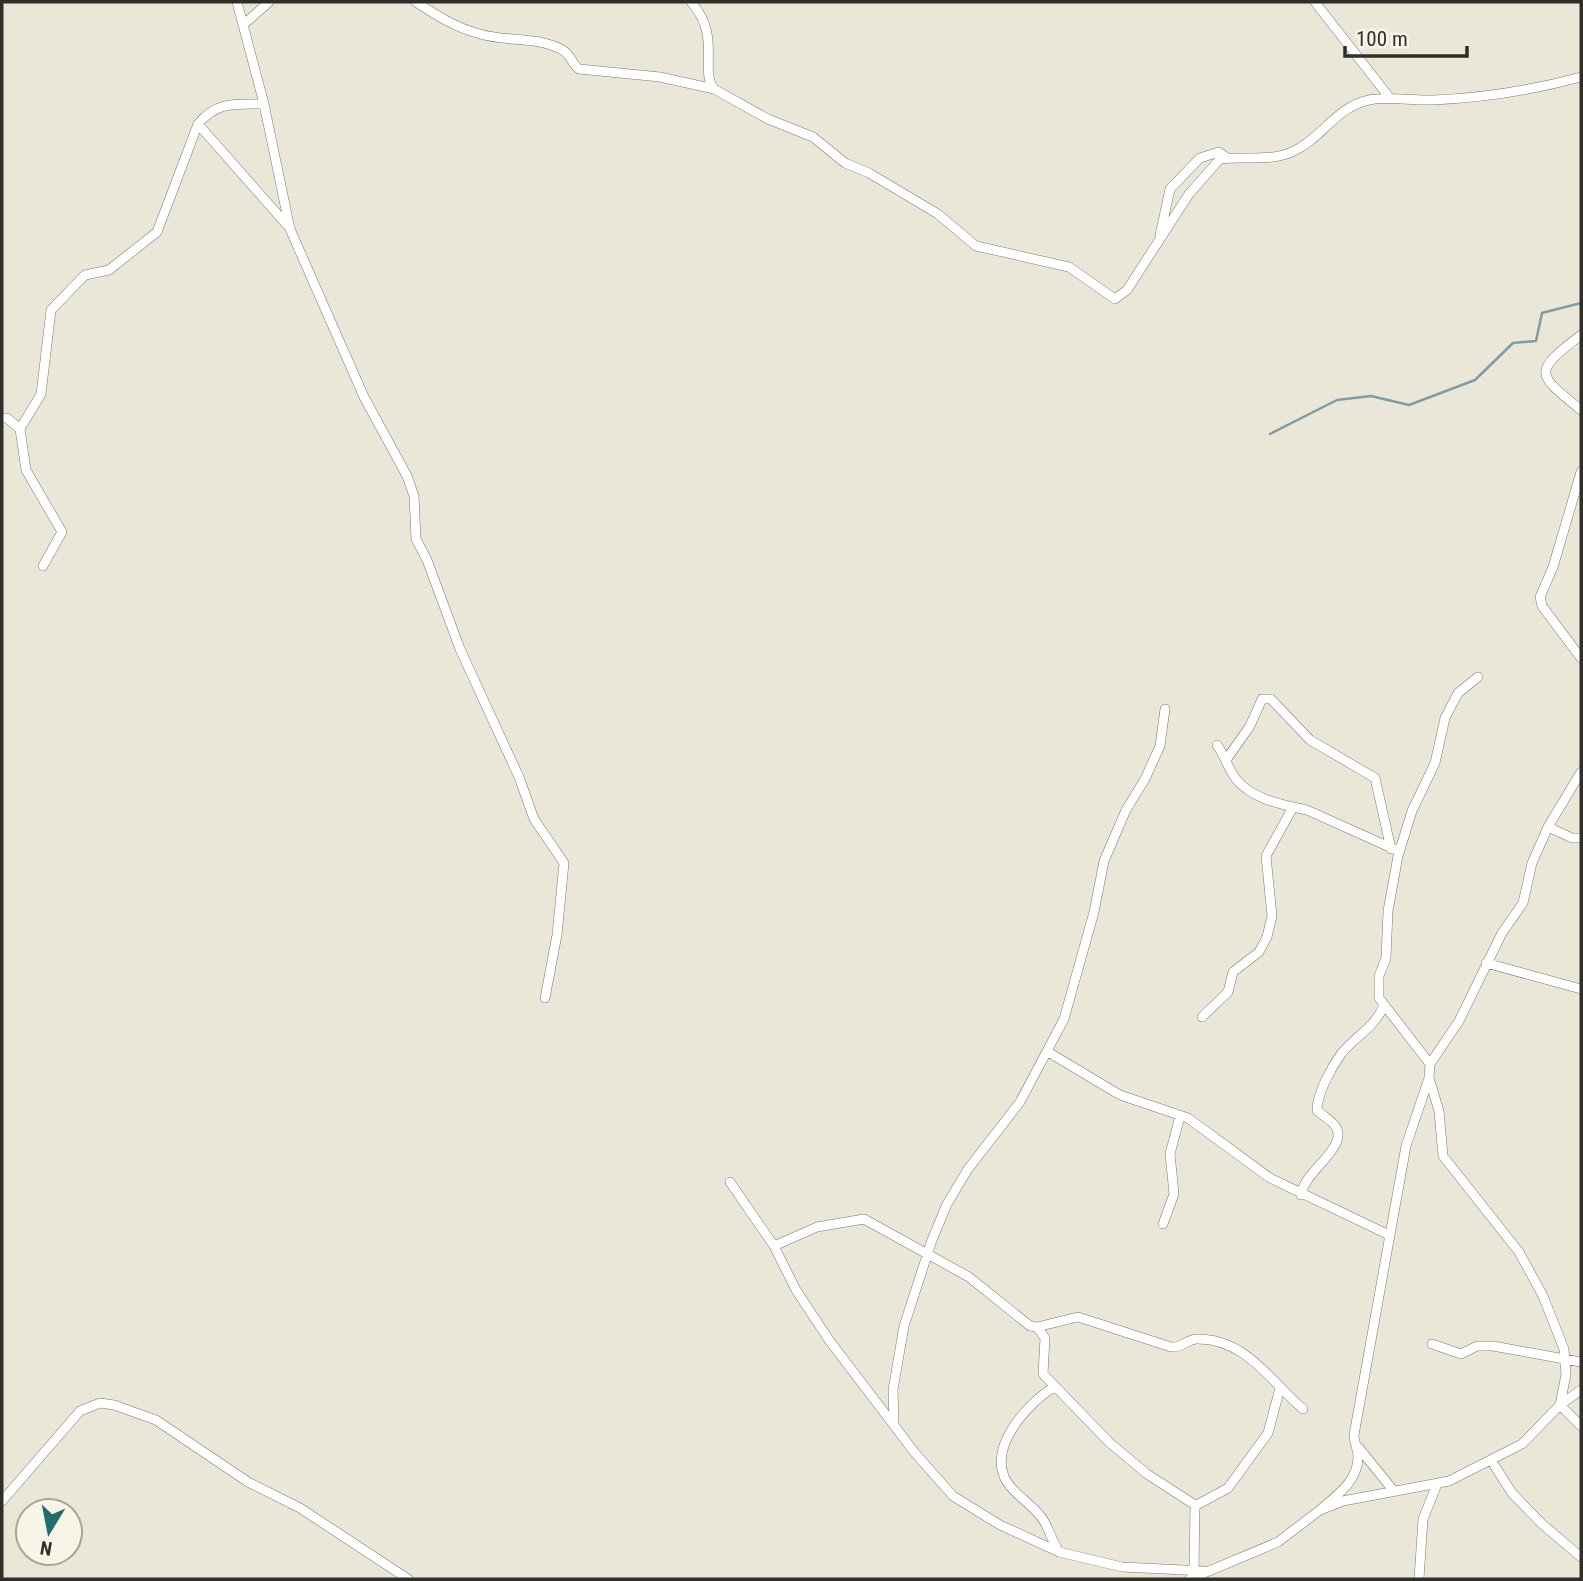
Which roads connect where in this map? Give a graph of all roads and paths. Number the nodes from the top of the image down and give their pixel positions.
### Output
1 (237, 2) edge
2 (269, 2) edge
3 (416, 2) edge
4 (691, 2) edge
5 (1315, 2) edge
6 (243, 25) junction
7 (1581, 77) edge
8 (714, 89) junction
9 (1389, 97) junction
10 (264, 104) junction
11 (198, 124) junction
12 (1227, 158) junction
13 (290, 229) junction
14 (1160, 238) junction
15 (1581, 335) edge
16 (1581, 410) edge
17 (2, 418) edge
18 (20, 429) junction
19 (1581, 472) edge
20 (43, 566) dead end
21 (1581, 658) edge
22 (1478, 677) dead end
23 (1165, 709) dead end
24 (1217, 745) dead end
25 (1226, 760) junction
26 (1581, 772) edge
27 (1292, 809) junction
28 (1548, 827) junction
29 (1581, 838) edge
30 (1396, 850) junction
31 (1486, 963) junction
32 (1581, 989) edge
33 (545, 998) dead end
34 (1384, 1005) junction
35 (1202, 1017) dead end
36 (1048, 1052) junction
37 (1430, 1064) junction
38 (1429, 1078) junction
39 (1180, 1116) junction
40 (730, 1182) dead end
41 (1301, 1195) junction
42 (1163, 1224) dead end
43 (1389, 1235) junction
44 (774, 1246) junction
45 (927, 1252) junction
46 (1037, 1327) junction
47 (1432, 1344) dead end
48 (1564, 1354) junction
49 (1579, 1362) edge
50 (1054, 1387) junction
51 (1280, 1388) junction
52 (1581, 1390) edge
53 (1560, 1405) junction
54 (1303, 1409) dead end
55 (894, 1422) junction
56 (1581, 1426) edge
57 (1355, 1444) junction
58 (1491, 1460) junction
59 (1437, 1484) junction
60 (1392, 1490) junction
61 (2, 1501) edge
62 (1195, 1506) junction
63 (1320, 1510) junction
64 (1059, 1552) junction
65 (1581, 1557) edge
66 (1192, 1575) edge
67 (1421, 1578) edge
68 (408, 1579) edge

1 - 6 street
2 - 6 street
3 - 8 street
4 - 8 street
5 - 9 street
6 - 10 street
7 - 9 street
8 - 14 street
9 - 12 street
10 - 11 street
10 - 13 street
11 - 13 street
11 - 18 street
12 - 14 street
12 - 14 street
13 - 33 street
15 - 16 street
17 - 18 street
18 - 20 street
19 - 21 street
22 - 30 street
23 - 36 street
24 - 25 street
25 - 27 street
25 - 30 street
26 - 28 street
27 - 30 street
27 - 35 street
28 - 29 street
28 - 31 street
30 - 34 street
31 - 32 street
31 - 37 street
34 - 37 street
34 - 41 street
36 - 39 street
36 - 45 street
37 - 38 street
38 - 43 street
38 - 48 street
39 - 41 street
39 - 42 street
40 - 44 street
41 - 43 street
43 - 57 street
44 - 45 street
44 - 55 street
45 - 46 street
45 - 55 street
46 - 50 street
46 - 51 street
47 - 48 street
48 - 49 street
48 - 53 street
50 - 62 street
50 - 64 street
51 - 54 street
51 - 62 street
52 - 53 street
53 - 56 street
53 - 58 street
55 - 64 street
57 - 60 street
57 - 63 street
58 - 59 street
58 - 65 street
59 - 60 street
59 - 67 street
60 - 63 street
61 - 68 street
62 - 66 street
63 - 66 street
64 - 66 street

